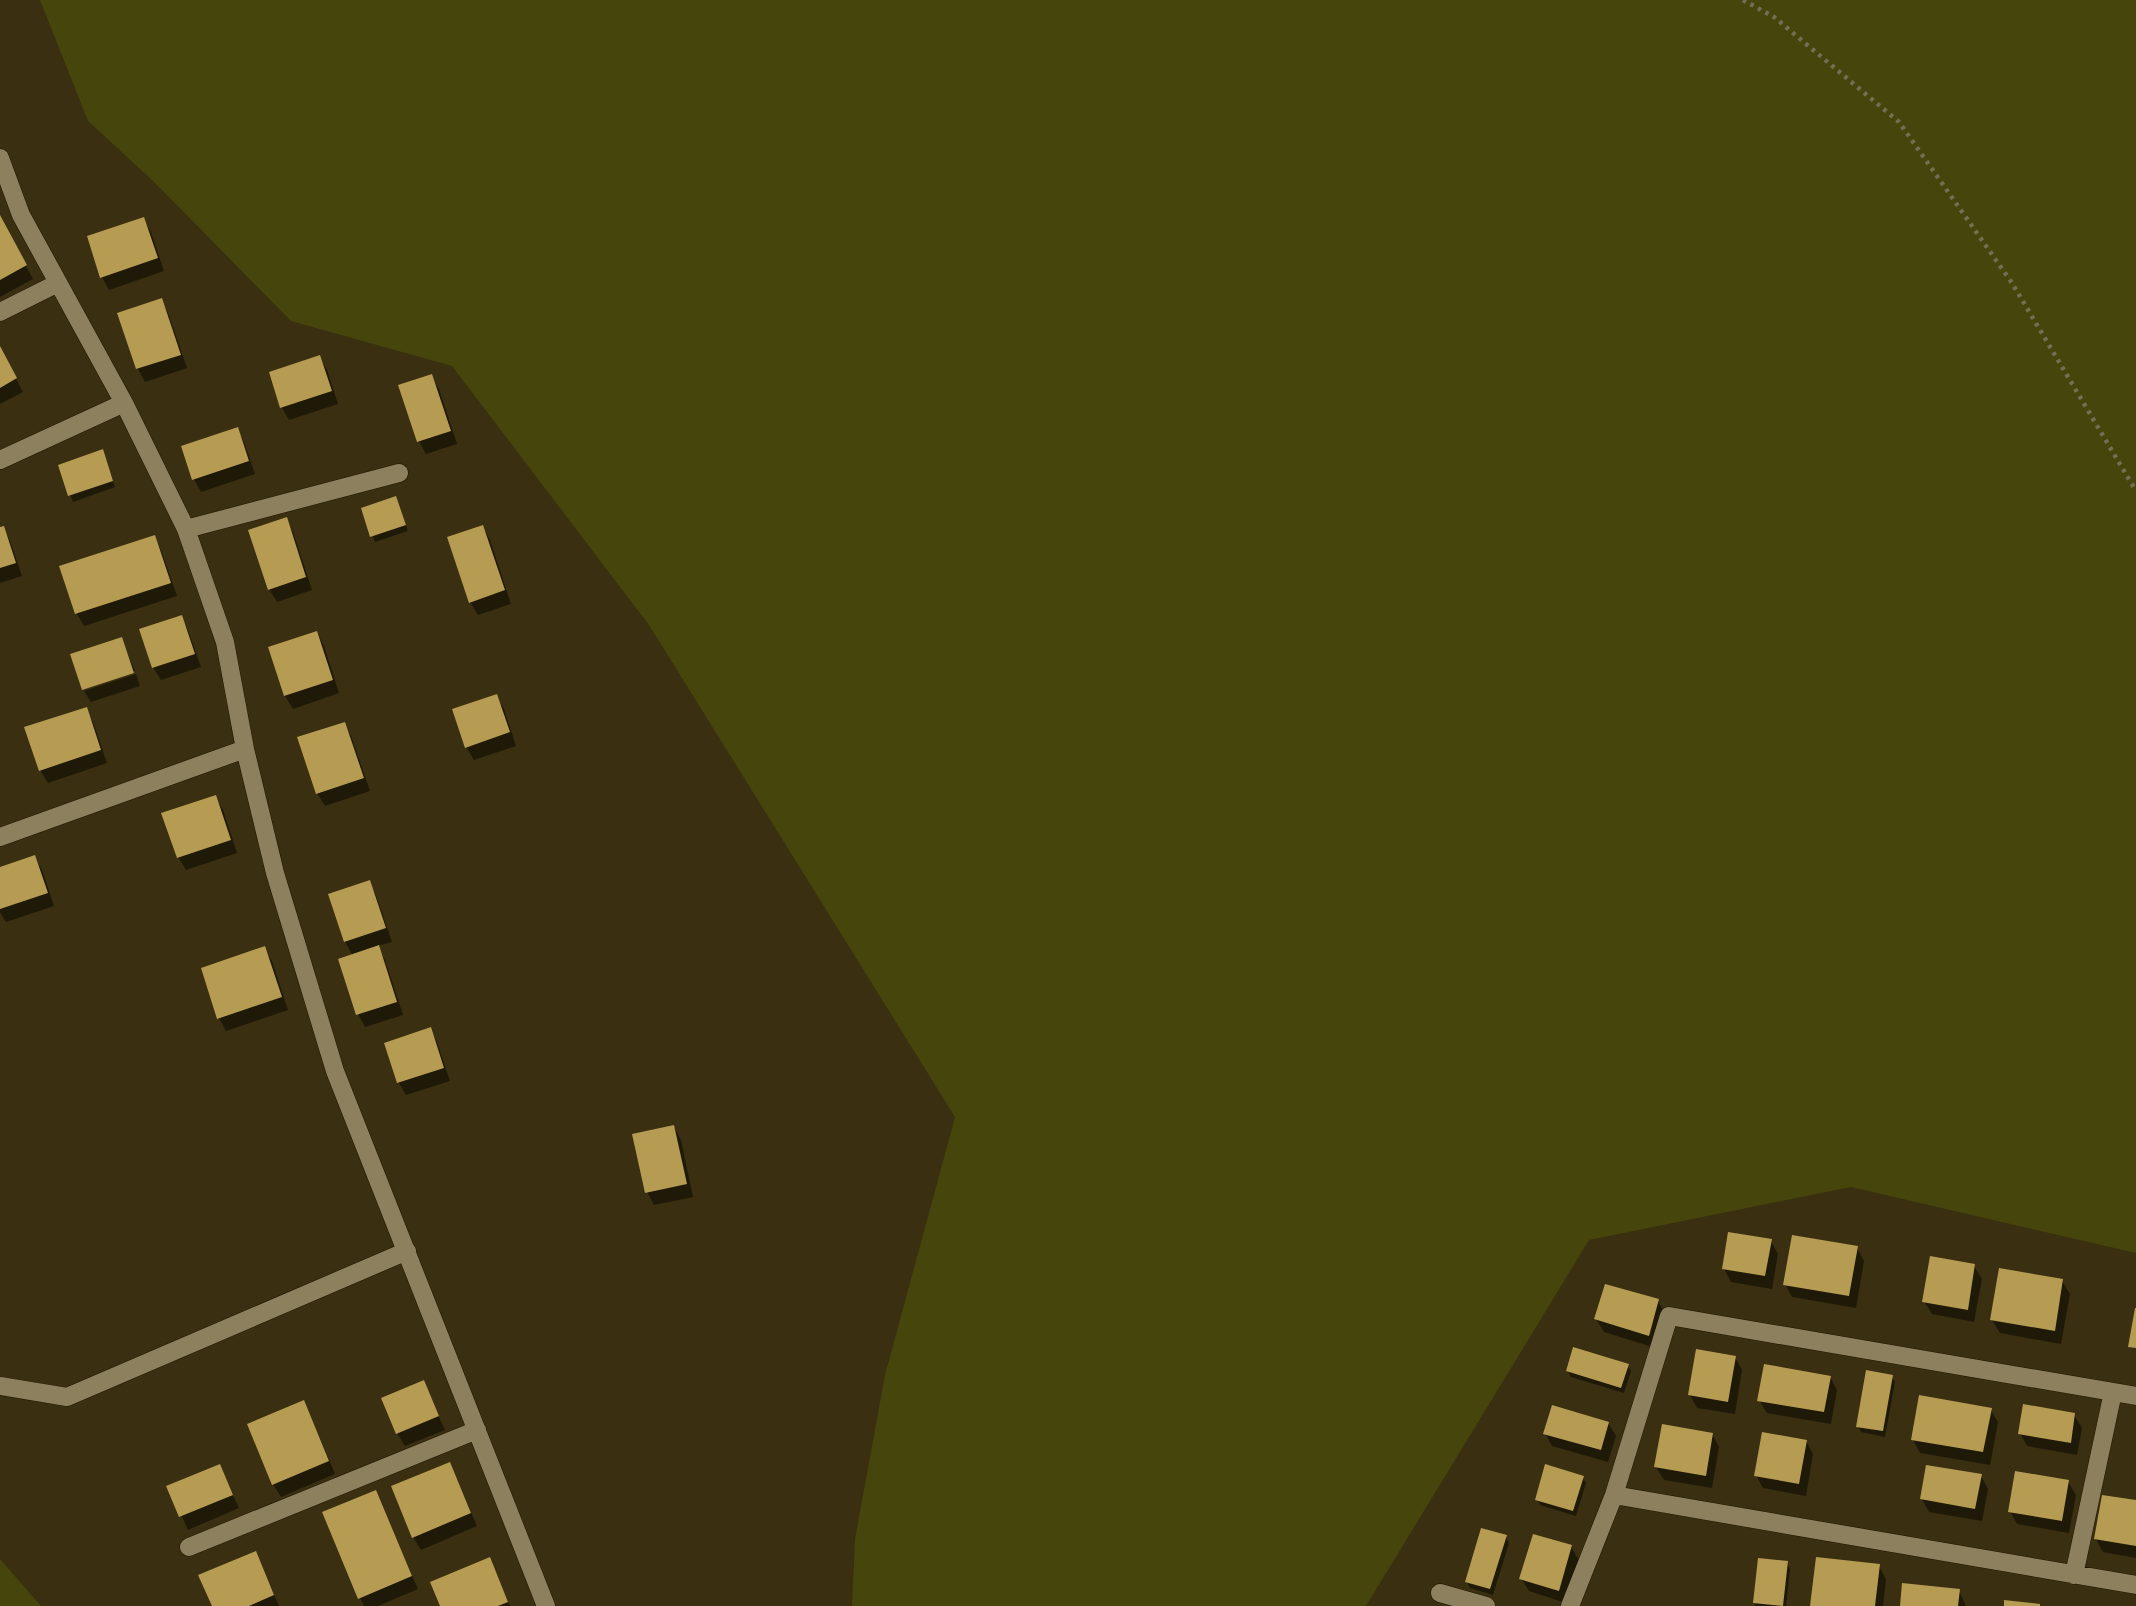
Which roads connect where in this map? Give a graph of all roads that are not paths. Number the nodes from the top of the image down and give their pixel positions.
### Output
1 (0, 158) edge
2 (58, 283) junction
3 (0, 312) edge
4 (124, 403) junction
5 (0, 460) edge
6 (399, 473) dead end
7 (186, 529) junction
8 (244, 749) junction
9 (0, 837) edge
10 (407, 1251) junction
11 (0, 1386) edge
12 (2113, 1392) junction
13 (2136, 1396) edge
14 (477, 1430) junction
15 (1614, 1495) junction
16 (189, 1547) dead end
17 (2074, 1575) junction
18 (2136, 1585) edge
19 (1440, 1593) dead end
20 (547, 1606) edge
21 (1486, 1606) edge
22 (1570, 1606) edge

1 - 2 street
2 - 3 street
2 - 4 street
4 - 5 street
4 - 7 street
6 - 7 street
7 - 8 street
8 - 9 street
8 - 10 street
10 - 11 street
10 - 14 street
12 - 13 street
12 - 15 street
12 - 17 street
14 - 16 street
14 - 20 street
15 - 17 street
15 - 22 street
17 - 18 street
19 - 21 street

